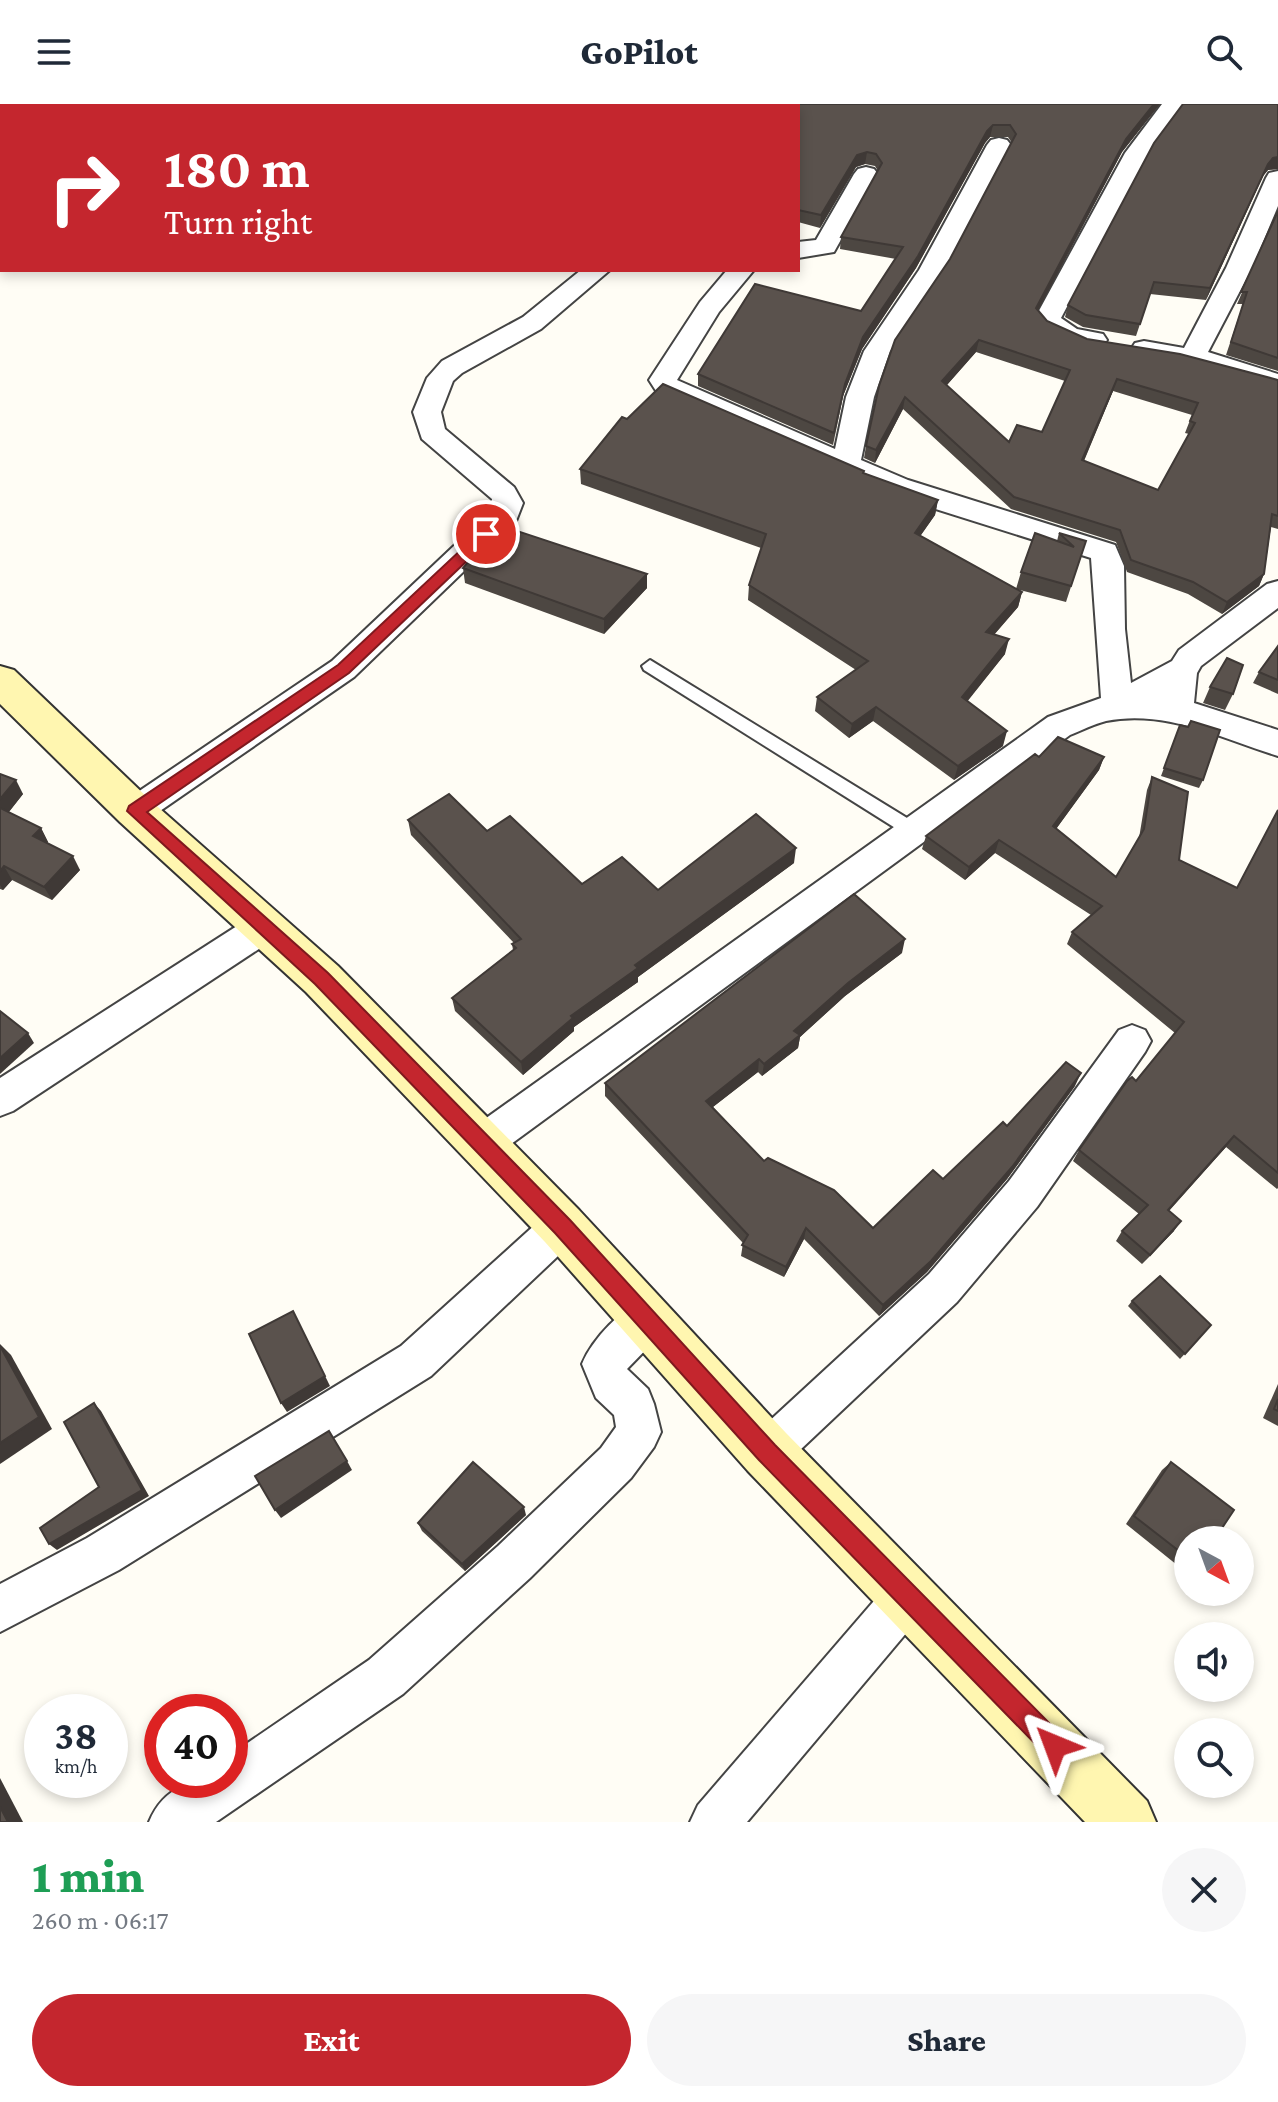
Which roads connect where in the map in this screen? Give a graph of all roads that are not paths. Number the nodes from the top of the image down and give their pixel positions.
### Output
1 (1174, 104) edge
2 (999, 145) dead end
3 (866, 174) dead end
4 (1278, 178) edge
5 (800, 250) edge
6 (595, 272) edge
7 (739, 272) edge
8 (1192, 357) junction
9 (1278, 383) edge
10 (846, 463) junction
11 (1278, 592) edge
12 (650, 666) dead end
13 (1173, 672) dead end
14 (0, 680) edge
15 (1118, 707) junction
16 (1179, 713) junction
17 (1278, 744) edge
18 (135, 811) junction
19 (914, 831) junction
20 (264, 927) junction
21 (1132, 1041) dead end
22 (0, 1099) edge
23 (482, 1143) junction
24 (562, 1226) junction
25 (648, 1318) junction
26 (767, 1452) junction
27 (908, 1596) junction
28 (0, 1609) edge
29 (174, 1822) edge
30 (715, 1822) edge
31 (1126, 1822) edge

1 - 8 street
2 - 10 street
3 - 5 street
4 - 8 street
6 - 18 street
7 - 10 street
8 - 9 street
10 - 15 street
11 - 16 street
12 - 19 lane
13 - 15 street
14 - 18 street
15 - 16 street
15 - 19 street
16 - 17 street
18 - 20 street
19 - 23 street
20 - 22 street
20 - 23 street
21 - 26 street
23 - 24 street
24 - 25 street
24 - 28 street
25 - 26 street
25 - 29 street
26 - 27 street
27 - 30 street
27 - 31 street

